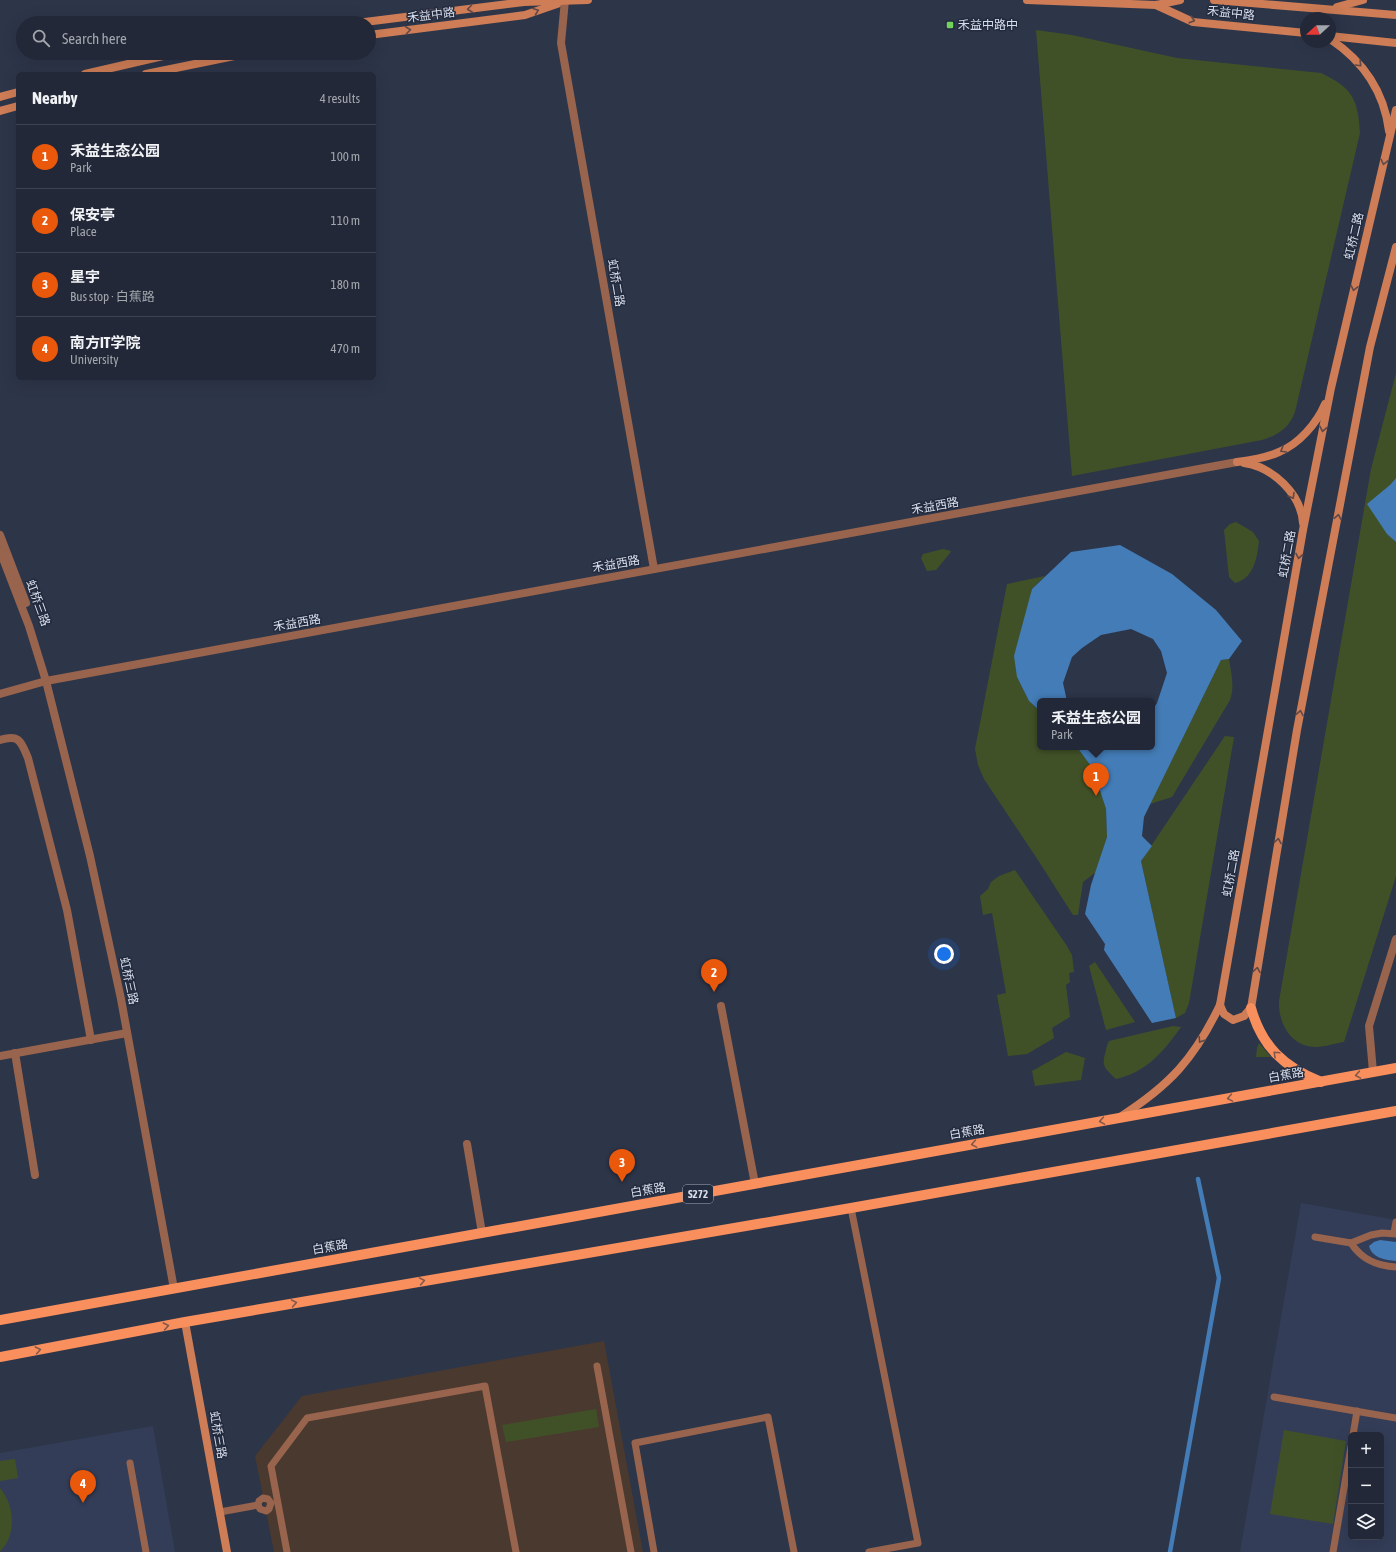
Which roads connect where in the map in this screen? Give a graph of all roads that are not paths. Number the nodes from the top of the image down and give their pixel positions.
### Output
1 (565, 0) edge
2 (588, 0) edge
3 (1026, 0) edge
4 (1180, 0) edge
5 (1214, 0) edge
6 (1363, 0) edge
7 (1080, 1) edge
8 (1116, 2) edge
9 (1156, 5) junction
10 (1325, 9) junction
11 (1396, 15) edge
12 (376, 21) edge
13 (1300, 32) edge
14 (376, 34) edge
15 (1336, 38) edge
16 (1336, 42) edge
17 (1396, 43) edge
18 (146, 60) edge
19 (215, 60) edge
20 (94, 72) edge
21 (156, 72) edge
22 (16, 92) edge
23 (0, 96) edge
24 (16, 107) edge
25 (1396, 110) edge
26 (0, 111) edge
27 (1390, 137) junction
28 (1396, 247) edge
29 (1331, 388) junction
30 (1238, 462) junction
31 (1303, 530) junction
32 (0, 535) edge
33 (0, 551) edge
34 (654, 570) junction
35 (46, 681) junction
36 (0, 694) edge
37 (0, 740) edge
38 (1396, 939) edge
39 (1220, 1005) junction
40 (721, 1006) dead end
41 (1251, 1008) junction
42 (127, 1033) junction
43 (91, 1040) junction
44 (15, 1053) junction
45 (0, 1056) edge
46 (1396, 1068) edge
47 (1373, 1072) junction
48 (1321, 1082) junction
49 (1396, 1111) edge
50 (1117, 1118) junction
51 (467, 1144) dead end
52 (35, 1175) dead end
53 (755, 1184) junction
54 (851, 1208) junction
55 (1396, 1222) edge
56 (482, 1233) junction
57 (1395, 1234) edge
58 (1315, 1237) dead end
59 (1351, 1244) junction
60 (1396, 1267) edge
61 (174, 1289) junction
62 (0, 1320) edge
63 (185, 1322) junction
64 (0, 1357) edge
65 (597, 1366) dead end
66 (1274, 1397) dead end
67 (1357, 1411) junction
68 (1396, 1418) edge
69 (1354, 1432) edge
70 (130, 1463) dead end
71 (1348, 1464) edge
72 (274, 1503) junction
73 (220, 1512) junction
74 (146, 1552) edge
75 (227, 1552) edge
76 (287, 1552) edge
77 (516, 1552) edge
78 (631, 1552) edge
79 (654, 1552) edge
80 (794, 1552) edge
81 (868, 1552) edge
82 (1333, 1552) edge

1 - 2 street, 禾益中路
1 -> 12 street, 禾益中路
14 -> 1 street, 禾益中路
1 - 34 street, 虹桥二路
3 - 7 street, 禾益中路
4 - 9 street, 禾益中路
5 - 10 street, 禾益中路
6 - 10 street
7 - 8 street, 禾益中路
8 - 9 street, 禾益中路
9 -> 13 street, 禾益中路
10 - 11 street, 禾益中路
15 - 17 street
16 -> 27 street
18 - 20 street
19 - 21 street
22 - 23 street
24 - 26 street
25 - 27 street, 虹桥二路
27 -> 29 street, 虹桥二路
41 -> 28 street
29 -> 30 street
29 -> 31 street, 虹桥二路
30 -> 31 street
30 - 34 street, 禾益西路
31 -> 39 street, 虹桥二路
32 - 35 street, 虹桥三路
33 - 35 street, 虹桥三路
34 - 35 street, 禾益西路
35 - 36 street, 禾益西路
35 - 42 street, 虹桥三路
37 - 43 street
38 - 47 street
39 - 41 street
39 -> 50 street, 虹桥二路
40 - 53 street
48 -> 41 main road
42 - 43 street
42 - 61 street, 虹桥三路
43 - 44 street
44 - 45 street
44 - 52 street
46 - 47 main road, 白蕉路 / S272
47 -> 48 main road, 白蕉路 / S272
48 -> 50 main road, 白蕉路 / S272
49 - 54 main road
50 -> 53 main road, 白蕉路 / S272
51 - 56 street
53 - 56 main road, 白蕉路 / S272
63 -> 54 main road
54 - 81 lane
55 - 57 lane
56 - 61 main road, 白蕉路 / S272
57 - 59 lane
58 - 59 lane
59 - 60 lane
61 - 62 main road, 白蕉路 / S272
64 -> 63 main road
63 - 73 street, 虹桥三路
65 - 78 lane
66 - 67 lane
67 - 68 lane
67 - 69 lane
70 - 74 lane
71 - 82 lane
72 - 73 lane
72 - 76 lane
72 - 77 lane
73 - 75 street, 虹桥三路
79 - 80 lane

